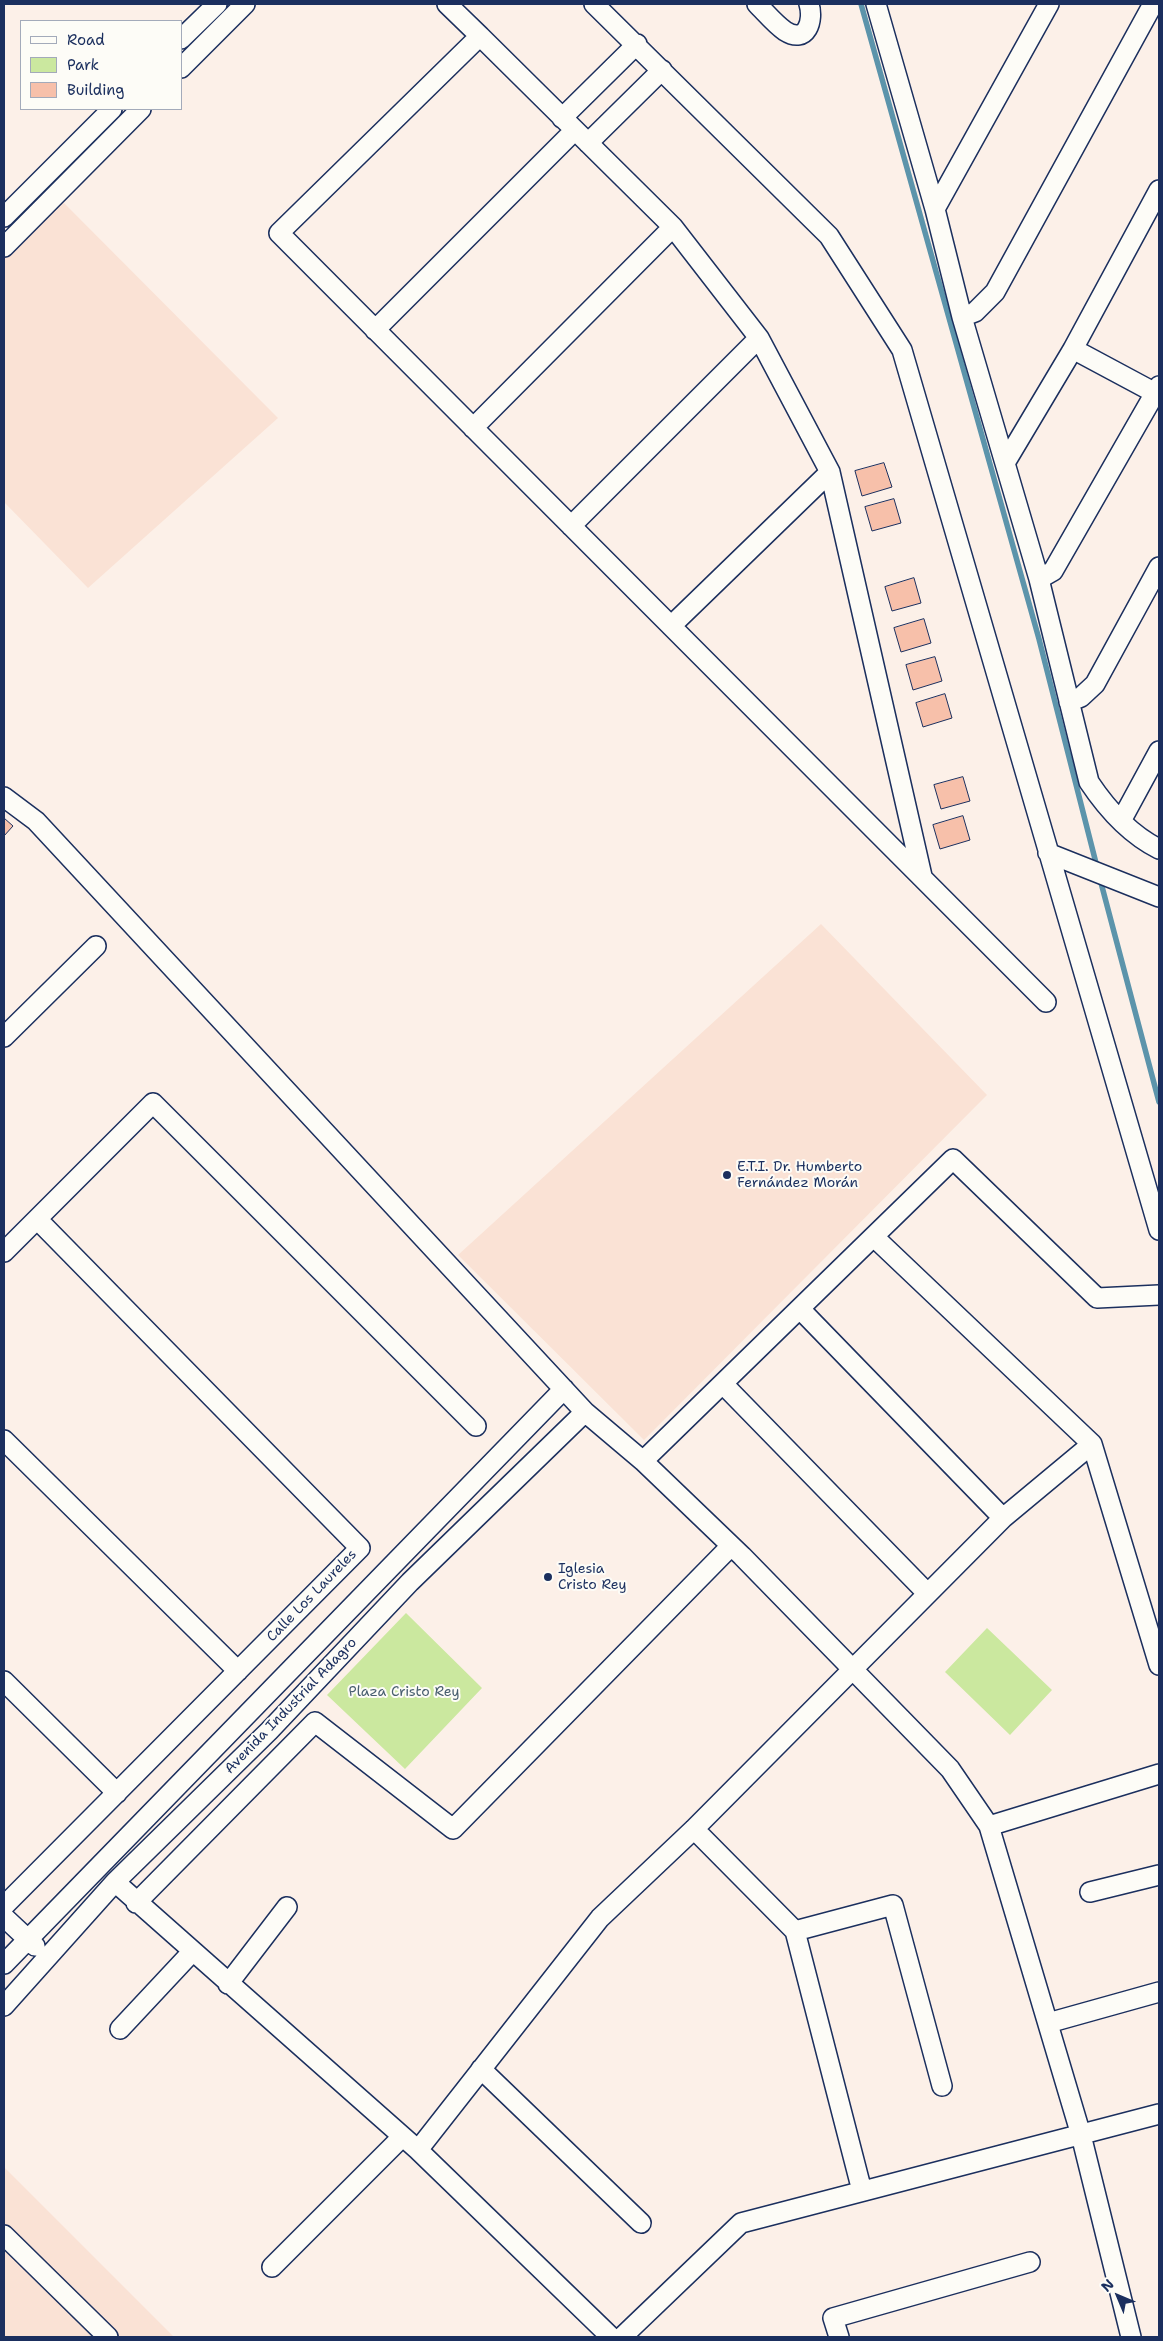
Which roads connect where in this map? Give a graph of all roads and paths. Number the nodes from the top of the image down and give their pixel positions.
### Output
1 (217, 4) edge
2 (245, 4) edge
3 (447, 4) edge
4 (594, 4) edge
5 (757, 4) edge
6 (809, 4) edge
7 (876, 4) edge
8 (1048, 4) edge
9 (1153, 4) edge
10 (480, 36) junction
11 (182, 38) edge
12 (637, 44) junction
13 (182, 67) edge
14 (662, 70) junction
15 (111, 110) edge
16 (140, 110) edge
17 (575, 130) junction
18 (1159, 190) edge
19 (935, 209) junction
20 (4, 218) edge
21 (673, 227) junction
22 (4, 247) edge
23 (962, 318) junction
24 (375, 330) junction
25 (759, 338) junction
26 (1073, 349) junction
27 (1158, 391) edge
28 (473, 428) junction
29 (1005, 464) junction
30 (830, 472) junction
31 (571, 526) junction
32 (1159, 567) edge
33 (1039, 579) junction
34 (671, 626) junction
35 (1069, 702) junction
36 (1159, 751) edge
37 (4, 797) edge
38 (1121, 821) junction
39 (1159, 849) edge
40 (1048, 853) junction
41 (922, 876) junction
42 (1159, 897) edge
43 (96, 946) dead end
44 (1046, 1002) dead end
45 (4, 1037) edge
46 (37, 1218) junction
47 (1159, 1230) edge
48 (874, 1237) junction
49 (4, 1252) edge
50 (1159, 1295) edge
51 (800, 1309) junction
52 (723, 1384) junction
53 (564, 1389) junction
54 (585, 1412) junction
55 (476, 1426) dead end
56 (4, 1440) edge
57 (1092, 1444) junction
58 (643, 1461) junction
59 (1003, 1518) junction
60 (731, 1546) junction
61 (927, 1593) junction
62 (1159, 1665) edge
63 (852, 1669) junction
64 (238, 1671) junction
65 (4, 1681) edge
66 (1159, 1774) edge
67 (117, 1792) junction
68 (989, 1826) junction
69 (694, 1829) junction
70 (1159, 1876) edge
71 (115, 1882) junction
72 (1090, 1892) dead end
73 (136, 1903) junction
74 (4, 1906) edge
75 (287, 1907) dead end
76 (4, 1917) edge
77 (795, 1931) junction
78 (27, 1939) junction
79 (192, 1952) junction
80 (47, 1958) junction
81 (4, 1964) edge
82 (228, 1984) junction
83 (1159, 1992) edge
84 (4, 2006) edge
85 (1048, 2023) junction
86 (120, 2028) dead end
87 (481, 2070) junction
88 (942, 2086) dead end
89 (1159, 2114) edge
90 (402, 2136) junction
91 (1081, 2136) junction
92 (418, 2150) junction
93 (862, 2191) junction
94 (641, 2223) dead end
95 (4, 2235) edge
96 (1030, 2262) dead end
97 (272, 2267) dead end
98 (108, 2337) edge
99 (611, 2337) edge
100 (622, 2337) edge
101 (838, 2337) edge
102 (1132, 2337) edge

1 - 11 street
2 - 13 street
3 - 10 street
4 - 12 street
5 - 6 street
7 - 19 street
8 - 19 street
9 - 23 street
10 - 17 street
10 - 24 street
12 - 14 street
12 - 17 street
14 - 17 street
14 - 40 street
15 - 20 street
16 - 22 street
17 - 21 street
17 - 24 street
18 - 26 street
19 - 23 street
21 - 25 street
21 - 28 street
23 - 29 street
24 - 28 street
25 - 30 street
25 - 31 street
26 - 27 street
26 - 29 street
27 - 33 street
28 - 31 street
29 - 33 street
30 - 34 street
30 - 41 street
31 - 34 street
32 - 35 street
33 - 35 street
34 - 41 street
35 - 38 street
36 - 38 street
37 - 53 street
38 - 39 street
40 - 42 street
40 - 47 street
41 - 44 street
43 - 45 street
46 - 49 street
46 - 55 street
46 - 64 street, Calle Los Laureles
48 - 50 street
48 - 51 street
48 - 57 street
51 - 52 street
51 - 59 street
52 - 58 street
52 - 61 street
53 - 54 street
53 - 78 street, Avenida Industrial Adagro
54 - 58 street
54 - 71 street, Avenida Industrial Adagro
56 - 64 street
57 - 59 street
57 - 62 street
58 - 60 street
59 - 61 street
60 - 63 street
60 - 73 street
61 - 63 street
63 - 68 street
63 - 69 street
64 - 67 street, Calle Los Laureles
65 - 67 street
66 - 68 street
67 - 74 street, Calle Los Laureles
68 - 85 street
69 - 77 street
69 - 87 street
70 - 72 street
71 - 73 street
71 - 80 street, Avenida Industrial Adagro
73 - 79 street
75 - 82 street
76 - 78 street
77 - 88 street
77 - 93 street
78 - 80 street
78 - 81 street, Avenida Industrial Adagro
79 - 82 street
79 - 86 street
80 - 84 street, Avenida Industrial Adagro
82 - 90 street
83 - 85 street
85 - 91 street
87 - 92 street
87 - 94 street
89 - 91 street
90 - 92 street
90 - 97 street
91 - 93 street
91 - 102 street
92 - 99 street
93 - 100 street
95 - 98 street
96 - 101 street

